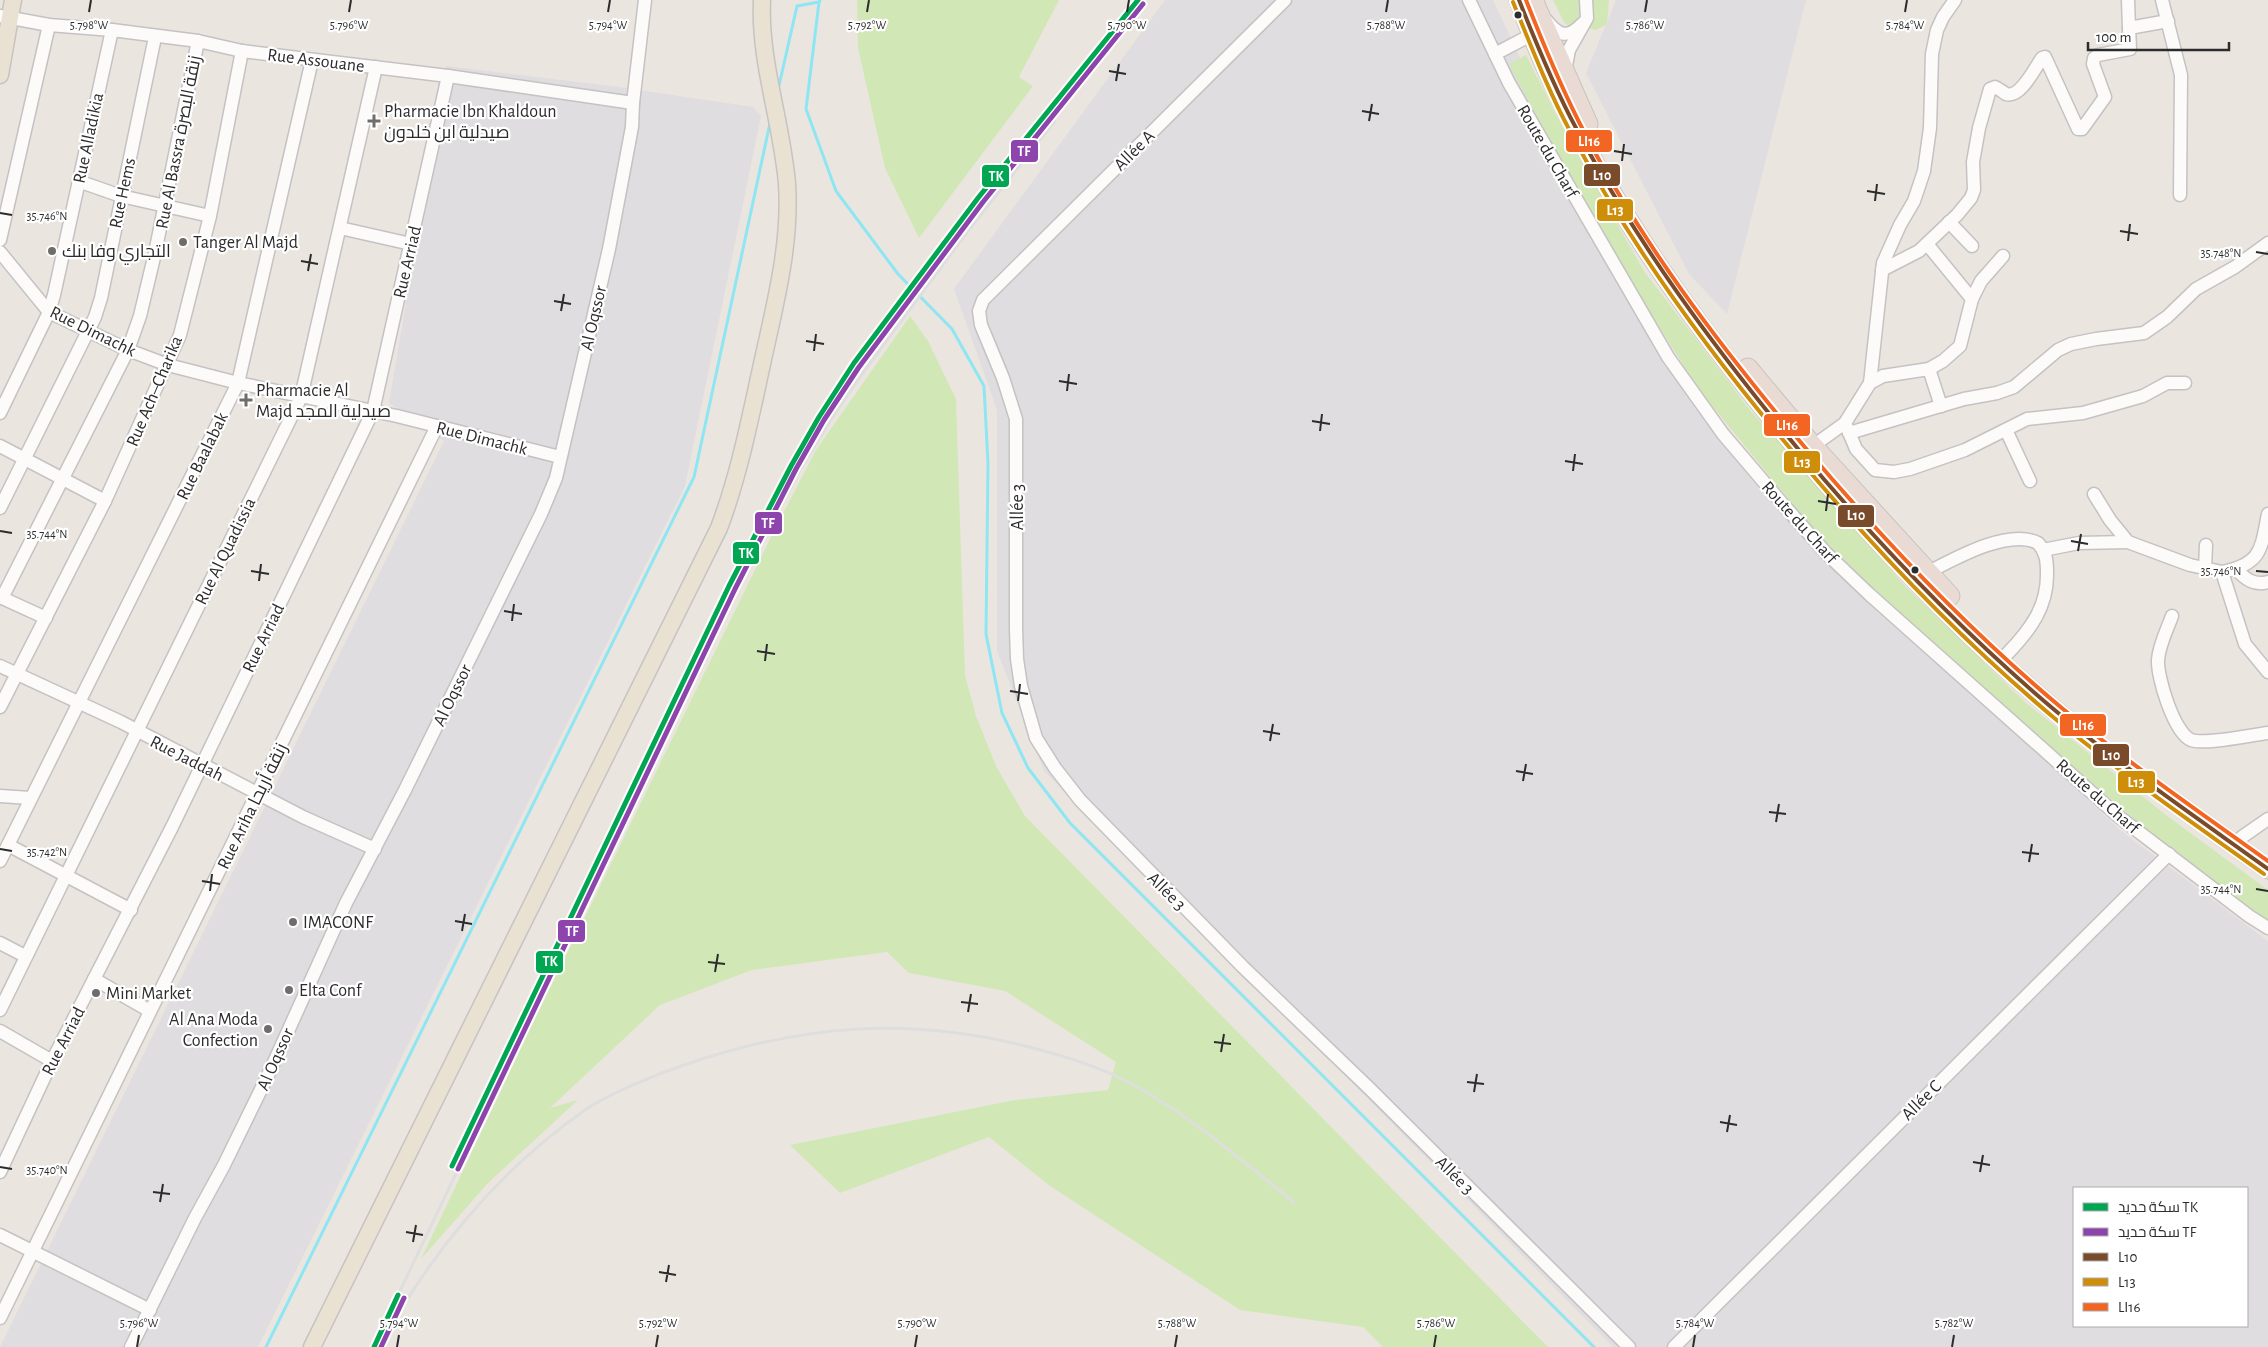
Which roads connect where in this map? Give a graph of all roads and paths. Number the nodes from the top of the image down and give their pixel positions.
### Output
1 (2, 0) edge
2 (13, 0) edge
3 (645, 0) edge
4 (762, 0) edge
5 (1285, 0) edge
6 (1469, 0) edge
7 (1586, 0) edge
8 (1955, 0) edge
9 (2128, 0) edge
10 (2162, 0) edge
11 (1529, 2) edge
12 (3, 14) edge
13 (1587, 18) junction
14 (2168, 21) junction
15 (49, 25) junction
16 (2129, 28) junction
17 (112, 30) junction
18 (1531, 34) junction
19 (156, 37) junction
20 (198, 41) junction
21 (242, 51) junction
22 (1495, 54) junction
23 (312, 60) junction
24 (376, 67) junction
25 (1565, 71) junction
26 (0, 75) edge
27 (448, 76) junction
28 (633, 103) junction
29 (78, 181) junction
30 (2180, 195) dead end
31 (121, 196) junction
32 (165, 206) junction
33 (210, 216) junction
34 (1949, 222) junction
35 (340, 228) junction
36 (0, 240) edge
37 (2268, 243) edge
38 (411, 244) junction
39 (1927, 244) junction
40 (1972, 246) dead end
41 (0, 252) edge
42 (2004, 256) dead end
43 (1882, 270) junction
44 (1972, 299) junction
45 (983, 300) joint
46 (49, 312) junction
47 (89, 332) junction
48 (128, 350) junction
49 (168, 365) junction
50 (1929, 369) junction
51 (1870, 383) junction
52 (2185, 383) dead end
53 (238, 384) junction
54 (301, 397) junction
55 (1941, 406) junction
56 (373, 411) junction
57 (0, 413) edge
58 (437, 426) junction
59 (1847, 428) junction
60 (2006, 430) junction
61 (0, 446) edge
62 (1813, 446) junction
63 (560, 458) junction
64 (24, 460) junction
65 (62, 478) junction
66 (2030, 481) dead end
67 (2094, 494) dead end
68 (105, 501) junction
69 (0, 508) edge
70 (2268, 514) edge
71 (2128, 542) junction
72 (2206, 545) dead end
73 (2044, 550) junction
74 (2206, 568) junction
75 (2236, 569) junction
76 (2222, 572) junction
77 (1927, 573) junction
78 (2268, 582) edge
79 (1, 597) edge
80 (2172, 616) dead end
81 (46, 618) junction
82 (2007, 654) junction
83 (0, 666) edge
84 (2268, 672) edge
85 (17, 674) junction
86 (79, 703) junction
87 (0, 707) edge
88 (136, 731) junction
89 (2268, 732) edge
90 (201, 766) junction
91 (258, 793) junction
92 (0, 796) edge
93 (30, 798) junction
94 (2268, 819) edge
95 (2242, 837) junction
96 (8, 845) junction
97 (375, 849) junction
98 (2169, 854) junction
99 (2268, 856) edge
100 (0, 861) edge
101 (2268, 869) edge
102 (65, 875) junction
103 (131, 910) junction
104 (2268, 928) edge
105 (0, 943) edge
106 (25, 956) junction
107 (94, 980) junction
108 (0, 1010) edge
109 (150, 1011) junction
110 (0, 1031) edge
111 (52, 1061) junction
112 (0, 1172) edge
113 (0, 1235) edge
114 (33, 1251) junction
115 (150, 1310) junction
116 (0, 1318) edge
117 (131, 1347) edge
118 (312, 1347) edge
119 (1628, 1347) edge
120 (1674, 1347) edge

1 - 12 main road
2 - 12 main road
3 - 28 street, Al Oqssor
4 - 118 main road
5 - 45 street, Allée A
6 - 22 street, Route du Charf
7 - 13 street
8 - 43 street
9 - 16 street
10 - 14 street
11 - 13 street
11 - 18 highway
11 - 25 highway
12 - 15 street, Rue Assouane
12 - 26 main road
13 - 25 street
14 - 16 street
14 - 30 street
15 - 17 street, Rue Assouane
15 - 36 street
16 - 34 street
17 - 19 street, Rue Assouane
17 - 29 street, Rue Alladikia
18 - 22 street
18 - 101 highway
19 - 20 street, Rue Assouane
19 - 31 street, Rue Hems
20 - 21 street, Rue Assouane
20 - 32 street, Rue Al Bassra زنقة البصرة
21 - 23 street, Rue Assouane
21 - 33 street, Rue Ach–Charika
22 - 98 street, Route du Charf
23 - 24 street, Rue Assouane
23 - 53 street, Rue Baalabak
24 - 27 street, Rue Assouane
24 - 35 street, Rue Al Quadissia
25 - 62 highway
27 - 28 street, Rue Assouane
27 - 38 street, Rue Arriad
28 - 63 street, Al Oqssor
29 - 31 street
29 - 46 street, Rue Alladikia
31 - 32 street
31 - 47 street, Rue Hems
32 - 33 street
32 - 48 street, Rue Al Bassra زنقة البصرة
33 - 49 street, Rue Ach–Charika
34 - 39 street
34 - 40 street
35 - 38 street
35 - 54 street, Rue Al Quadissia
37 - 55 street
38 - 56 street, Rue Arriad
39 - 43 street
39 - 44 street
41 - 46 street, Rue Dimachk
42 - 44 street
43 - 51 street
44 - 50 street
45 - 119 street, Allée 3
46 - 47 street, Rue Dimachk
46 - 57 street, Rue Alladikia
47 - 48 street, Rue Dimachk
47 - 64 street, Rue Hems
48 - 49 street, Rue Dimachk
48 - 65 street, Rue Al Bassra زنقة البصرة
49 - 53 street, Rue Dimachk
49 - 68 street, Rue Ach–Charika
50 - 51 street
50 - 55 street
51 - 59 street
52 - 60 street
53 - 54 street, Rue Dimachk
53 - 86 street, Rue Baalabak
54 - 56 street, Rue Dimachk
54 - 88 street, Rue Al Quadissia
55 - 59 street
56 - 58 street, Rue Dimachk
56 - 90 street, Rue Arriad
58 - 63 street, Rue Dimachk
58 - 91 street, Rue Ariha زنقة أريحا
59 - 60 street
59 - 62 street
60 - 66 street
61 - 64 street
62 - 77 highway
63 - 97 street, Al Oqssor
64 - 65 street
64 - 69 street, Rue Hems
65 - 68 street
65 - 79 street, Rue Al Bassra زنقة البصرة
67 - 71 street
68 - 81 street, Rue Ach–Charika
70 - 75 street
71 - 73 street
71 - 74 street
72 - 74 street
73 - 77 street
73 - 82 street
74 - 76 street
75 - 76 street
75 - 78 street
76 - 84 street
77 - 82 highway
79 - 81 street
80 - 89 street
81 - 85 street, Rue Ach–Charika
82 - 95 highway
83 - 85 street, Rue Jaddah
85 - 86 street, Rue Jaddah
85 - 87 street, Rue Ach–Charika
86 - 88 street, Rue Jaddah
86 - 93 street, Rue Baalabak
88 - 90 street, Rue Jaddah
88 - 102 street, Rue Al Quadissia
90 - 91 street, Rue Jaddah
90 - 103 street, Rue Arriad
91 - 97 street, Rue Jaddah
91 - 109 street, Rue Ariha زنقة أريحا
92 - 93 street
93 - 96 street, Rue Baalabak
94 - 95 street
95 - 99 highway
96 - 100 street, Rue Baalabak
96 - 102 street
97 - 115 street, Al Oqssor
98 - 104 street, Route du Charf
98 - 120 street, Allée C
102 - 103 street
102 - 106 street, Rue Al Quadissia
103 - 107 street, Rue Arriad
105 - 106 street
106 - 108 street, Rue Al Quadissia
107 - 109 street
107 - 111 street, Rue Arriad
109 - 114 street, Rue Ariha زنقة أريحا
110 - 111 street
111 - 112 street, Rue Arriad
113 - 114 street
114 - 115 street
114 - 116 street, Rue Ariha زنقة أريحا
115 - 117 street, Al Oqssor

